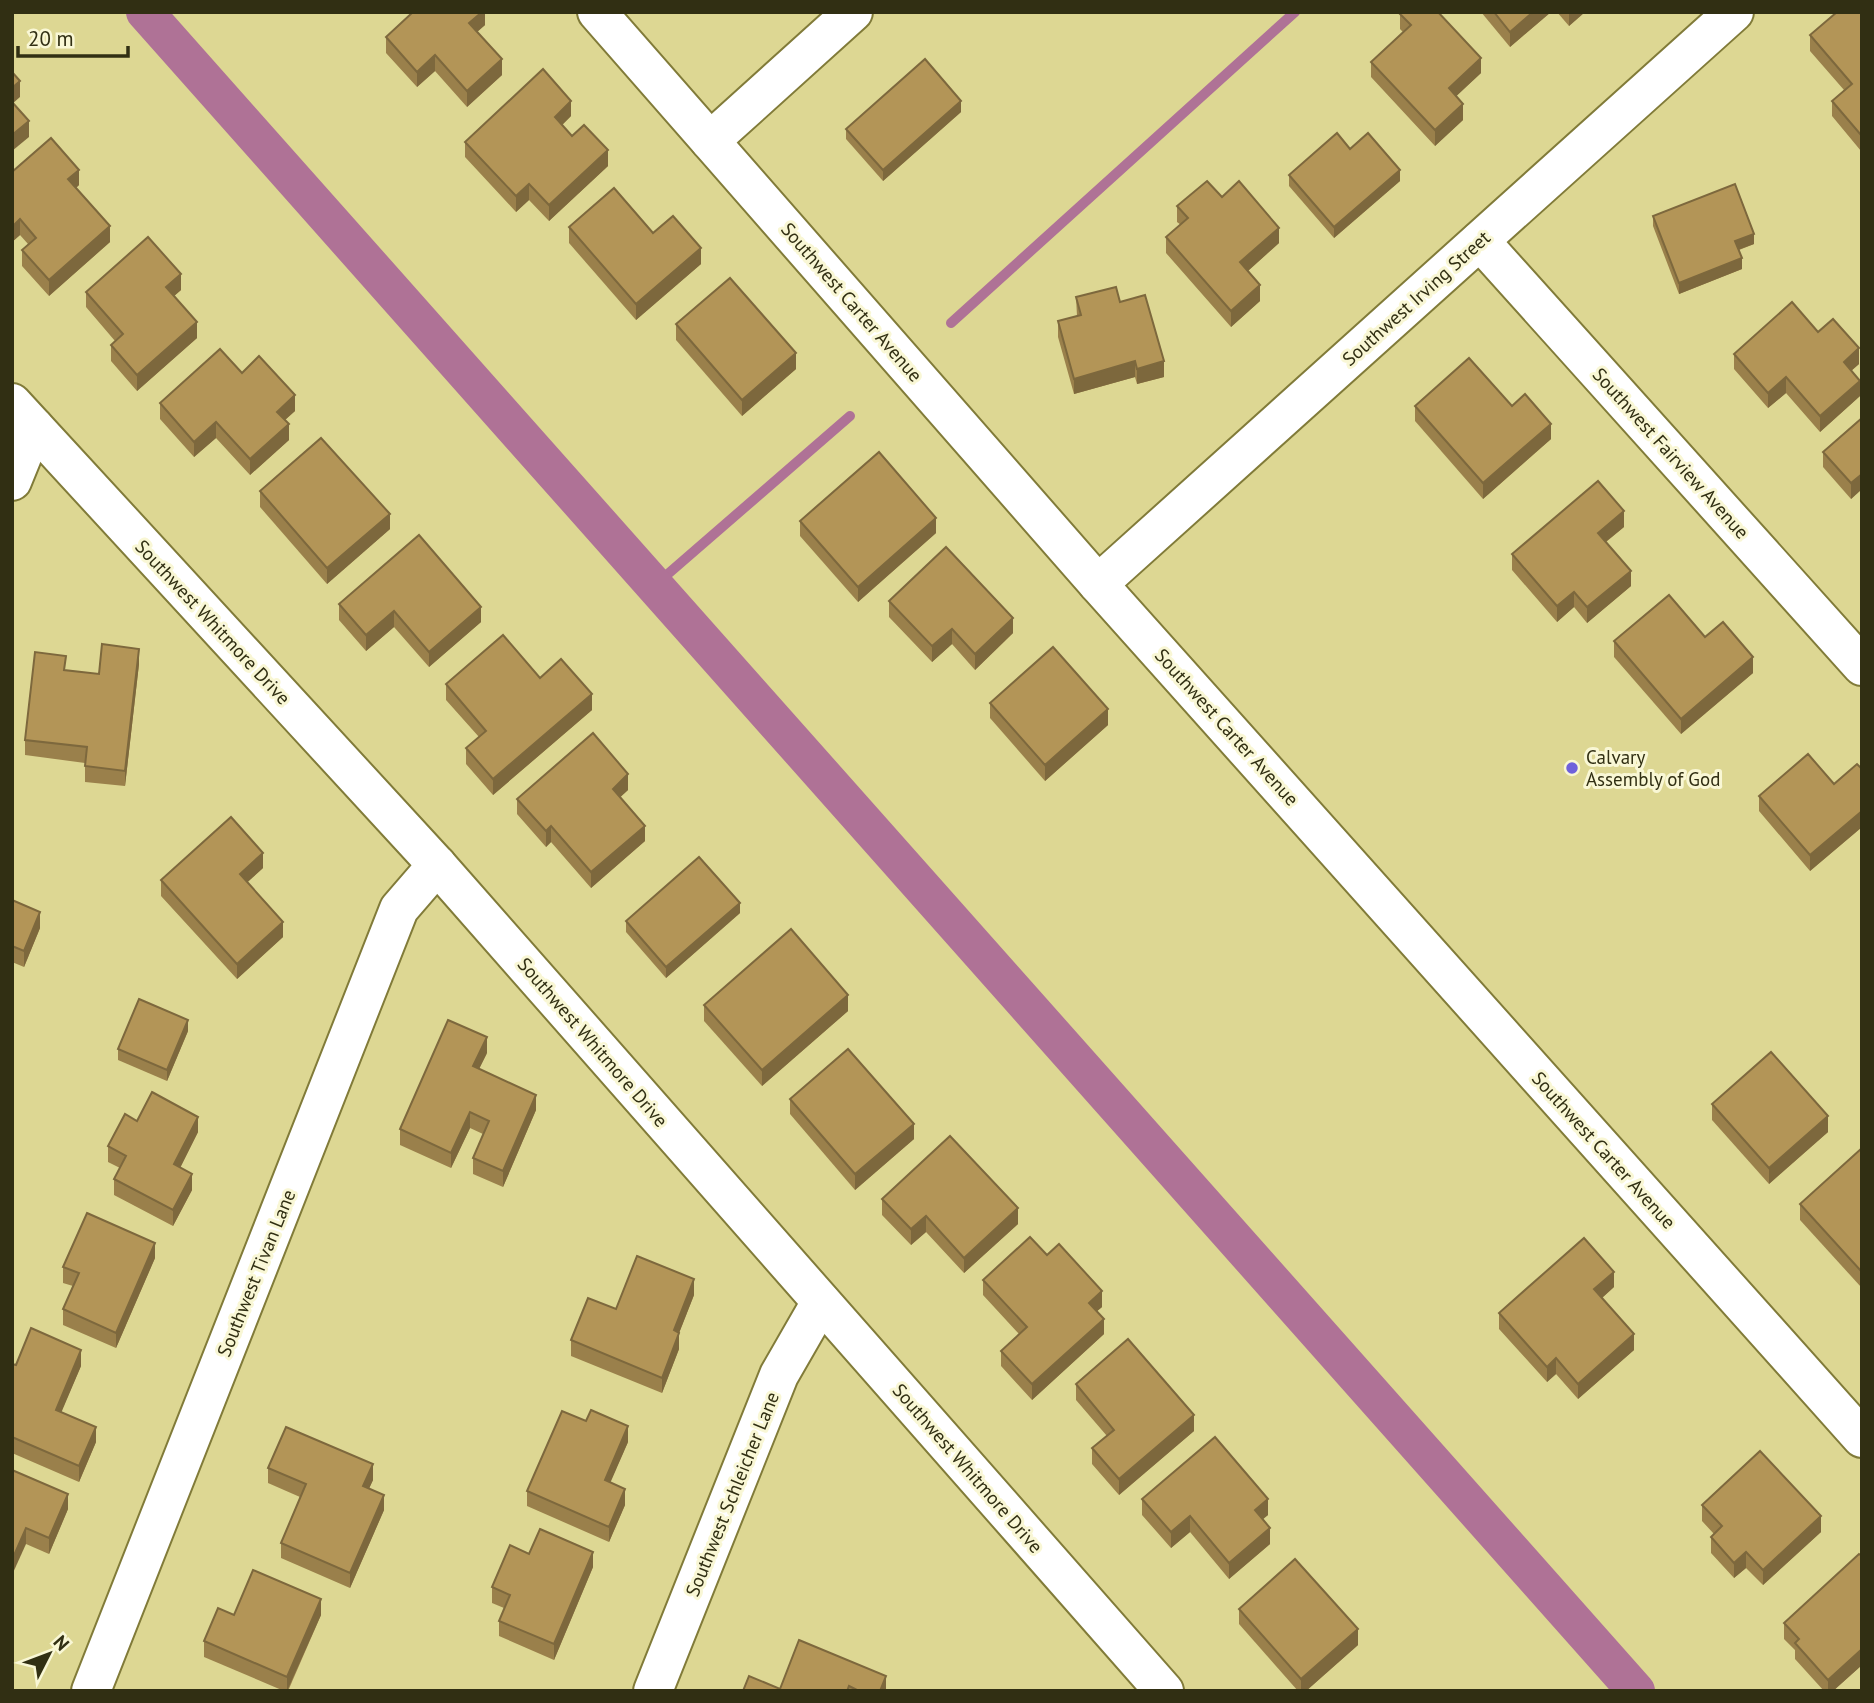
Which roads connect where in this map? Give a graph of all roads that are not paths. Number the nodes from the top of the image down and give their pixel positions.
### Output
1 (597, 12) edge
2 (853, 12) edge
3 (1734, 12) edge
4 (710, 141) junction
5 (1480, 241) junction
6 (23, 415) edge
7 (12, 481) edge
8 (1098, 584) junction
9 (1862, 666) edge
10 (437, 865) junction
11 (821, 1302) junction
12 (1862, 1438) edge
13 (91, 1691) edge
14 (653, 1691) edge
15 (1164, 1691) edge

1 - 4 street, Southwest Carter Avenue
2 - 4 street
3 - 5 street, Southwest Irving Street
4 - 8 street, Southwest Carter Avenue
5 - 8 street, Southwest Irving Street
5 - 9 street, Southwest Fairview Avenue
6 - 7 street
6 - 10 street, Southwest Whitmore Drive
8 - 12 street, Southwest Carter Avenue
10 - 11 street, Southwest Whitmore Drive
10 - 13 street, Southwest Tivan Lane
11 - 14 street, Southwest Schleicher Lane
11 - 15 street, Southwest Whitmore Drive

